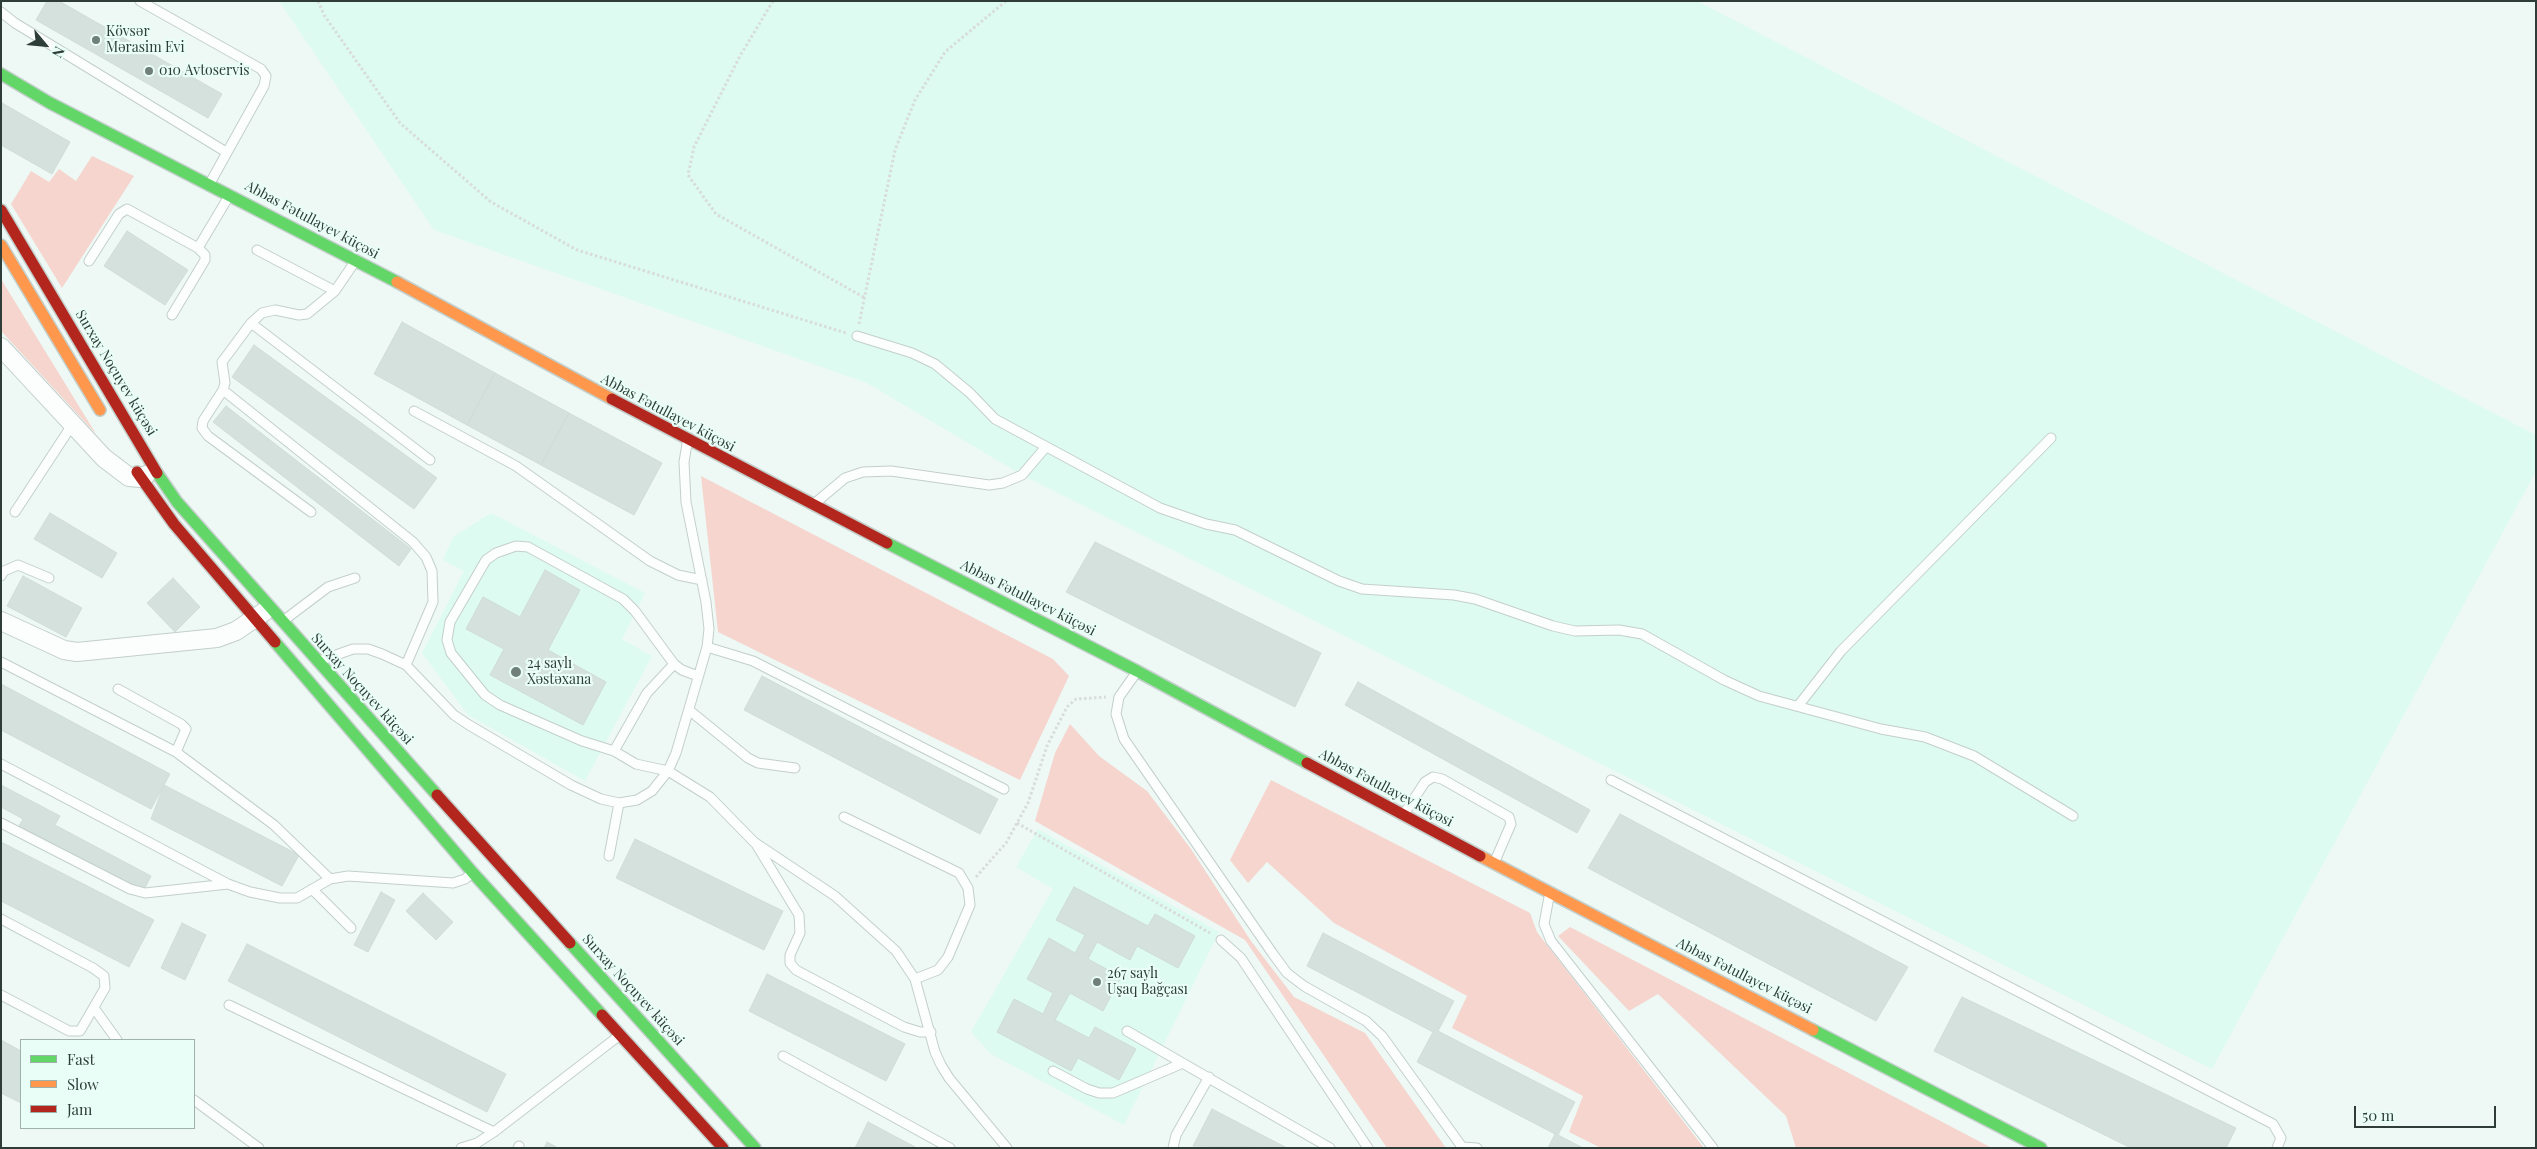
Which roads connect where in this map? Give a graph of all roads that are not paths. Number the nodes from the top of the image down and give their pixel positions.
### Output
1 (140, 1) edge
2 (1, 12) edge
3 (1, 74) edge
4 (226, 152) junction
5 (210, 183) junction
6 (230, 194) junction
7 (1, 210) edge
8 (1, 245) edge
9 (198, 248) junction
10 (257, 250) dead end
11 (356, 259) junction
12 (89, 261) dead end
13 (335, 291) junction
14 (172, 315) dead end
15 (251, 323) junction
16 (857, 336) road end
17 (1, 347) edge
18 (223, 390) junction
19 (414, 411) dead end
20 (106, 420) dead end
21 (72, 425) junction
22 (2051, 438) dead end
23 (688, 442) junction
24 (1045, 448) junction
25 (430, 460) dead end
26 (130, 462) dead end
27 (148, 474) junction
28 (812, 505) junction
29 (15, 512) dead end
30 (311, 512) dead end
31 (1, 576) edge
32 (49, 578) dead end
33 (356, 578) dead end
34 (702, 580) junction
35 (270, 608) junction
36 (254, 620) junction
37 (1, 621) edge
38 (282, 622) junction
39 (707, 647) junction
40 (1, 662) edge
41 (317, 662) junction
42 (674, 664) junction
43 (406, 666) junction
44 (1137, 671) junction
45 (300, 673) junction
46 (698, 676) junction
47 (118, 689) dead end
48 (1798, 706) junction
49 (689, 710) junction
50 (176, 752) junction
51 (614, 752) junction
52 (1, 764) edge
53 (795, 768) dead end
54 (668, 771) junction
55 (1611, 780) dead end
56 (1004, 789) dead end
57 (619, 803) junction
58 (1404, 815) junction
59 (2073, 816) dead end
60 (844, 817) dead end
61 (1, 823) edge
62 (754, 842) junction
63 (610, 856) dead end
64 (1494, 864) junction
65 (473, 873) junction
66 (330, 878) junction
67 (228, 884) junction
68 (312, 889) junction
69 (1550, 894) junction
70 (1, 919) edge
71 (351, 928) dead end
72 (1221, 940) road end
73 (914, 979) junction
74 (1, 995) edge
75 (229, 1004) dead end
76 (94, 1008) junction
77 (631, 1027) junction
78 (1127, 1030) dead end
79 (931, 1032) junction
80 (116, 1039) edge
81 (784, 1056) dead end
82 (1183, 1062) junction
83 (1054, 1070) dead end
84 (1209, 1078) junction
85 (195, 1101) edge
86 (494, 1132) junction
87 (1005, 1147) edge
88 (259, 1148) edge
89 (461, 1148) edge
90 (723, 1148) edge
91 (755, 1148) edge
92 (950, 1148) edge
93 (1172, 1148) edge
94 (1330, 1148) edge
95 (1368, 1148) edge
96 (1462, 1148) edge
97 (1477, 1148) edge
98 (1713, 1148) edge
99 (2041, 1148) edge
100 (2277, 1148) edge

1 - 4 lane
2 - 4 lane
3 - 5 street, Abbas Fətullayev küçəsi
4 - 5 lane
5 - 6 street, Abbas Fətullayev küçəsi
6 - 9 lane
6 - 11 street, Abbas Fətullayev küçəsi
7 - 27 street, Surxay Noçuyev küçəsi
8 - 20 street
9 - 12 lane
9 - 14 lane
10 - 13 lane
11 - 13 lane
11 - 23 street, Abbas Fətullayev küçəsi
13 - 15 lane
15 - 18 lane
15 - 25 lane
16 - 24 lane
17 - 21 street
18 - 30 lane
18 - 43 lane
19 - 34 lane
21 - 27 street
21 - 29 lane
22 - 48 lane
23 - 28 street, Abbas Fətullayev küçəsi
23 - 34 lane
24 - 28 lane
24 - 48 lane
26 - 27 street, Surxay Noçuyev küçəsi
27 - 35 street, Surxay Noçuyev küçəsi
27 - 36 street, Surxay Noçuyev küçəsi
28 - 44 street, Abbas Fətullayev küçəsi
31 - 32 lane
33 - 38 lane
34 - 39 lane
35 - 36 street
35 - 38 street, Surxay Noçuyev küçəsi
36 - 37 street
36 - 45 street, Surxay Noçuyev küçəsi
38 - 41 street, Surxay Noçuyev küçəsi
39 - 46 lane
39 - 56 lane
40 - 50 lane
41 - 43 lane
41 - 45 lane
41 - 77 street, Surxay Noçuyev küçəsi
42 - 46 lane
42 - 51 lane
42 - 51 lane
43 - 57 lane
44 - 58 street, Abbas Fətullayev küçəsi
44 - 96 lane
45 - 65 street, Surxay Noçuyev küçəsi
46 - 49 lane
47 - 50 lane
48 - 59 lane
49 - 53 lane
49 - 54 lane
50 - 66 lane
51 - 54 lane
52 - 67 lane
54 - 57 lane
54 - 62 lane
55 - 100 lane
57 - 63 lane
58 - 64 street, Abbas Fətullayev küçəsi
58 - 64 lane
60 - 73 lane
61 - 67 lane
62 - 73 lane
62 - 79 lane
64 - 69 street, Abbas Fətullayev küçəsi
65 - 66 lane
65 - 77 street, Surxay Noçuyev küçəsi
66 - 68 lane
67 - 68 lane
68 - 71 lane
69 - 98 lane
69 - 99 street, Abbas Fətullayev küçəsi
70 - 76 lane
72 - 95 lane
73 - 79 lane
74 - 76 lane
75 - 86 lane
76 - 80 lane
77 - 86 lane
77 - 90 street, Surxay Noçuyev küçəsi
77 - 91 street, Surxay Noçuyev küçəsi
78 - 82 lane
79 - 87 lane
81 - 92 lane
82 - 83 lane
82 - 84 lane
84 - 93 lane
84 - 94 lane
85 - 88 lane
86 - 89 lane
96 - 97 lane

